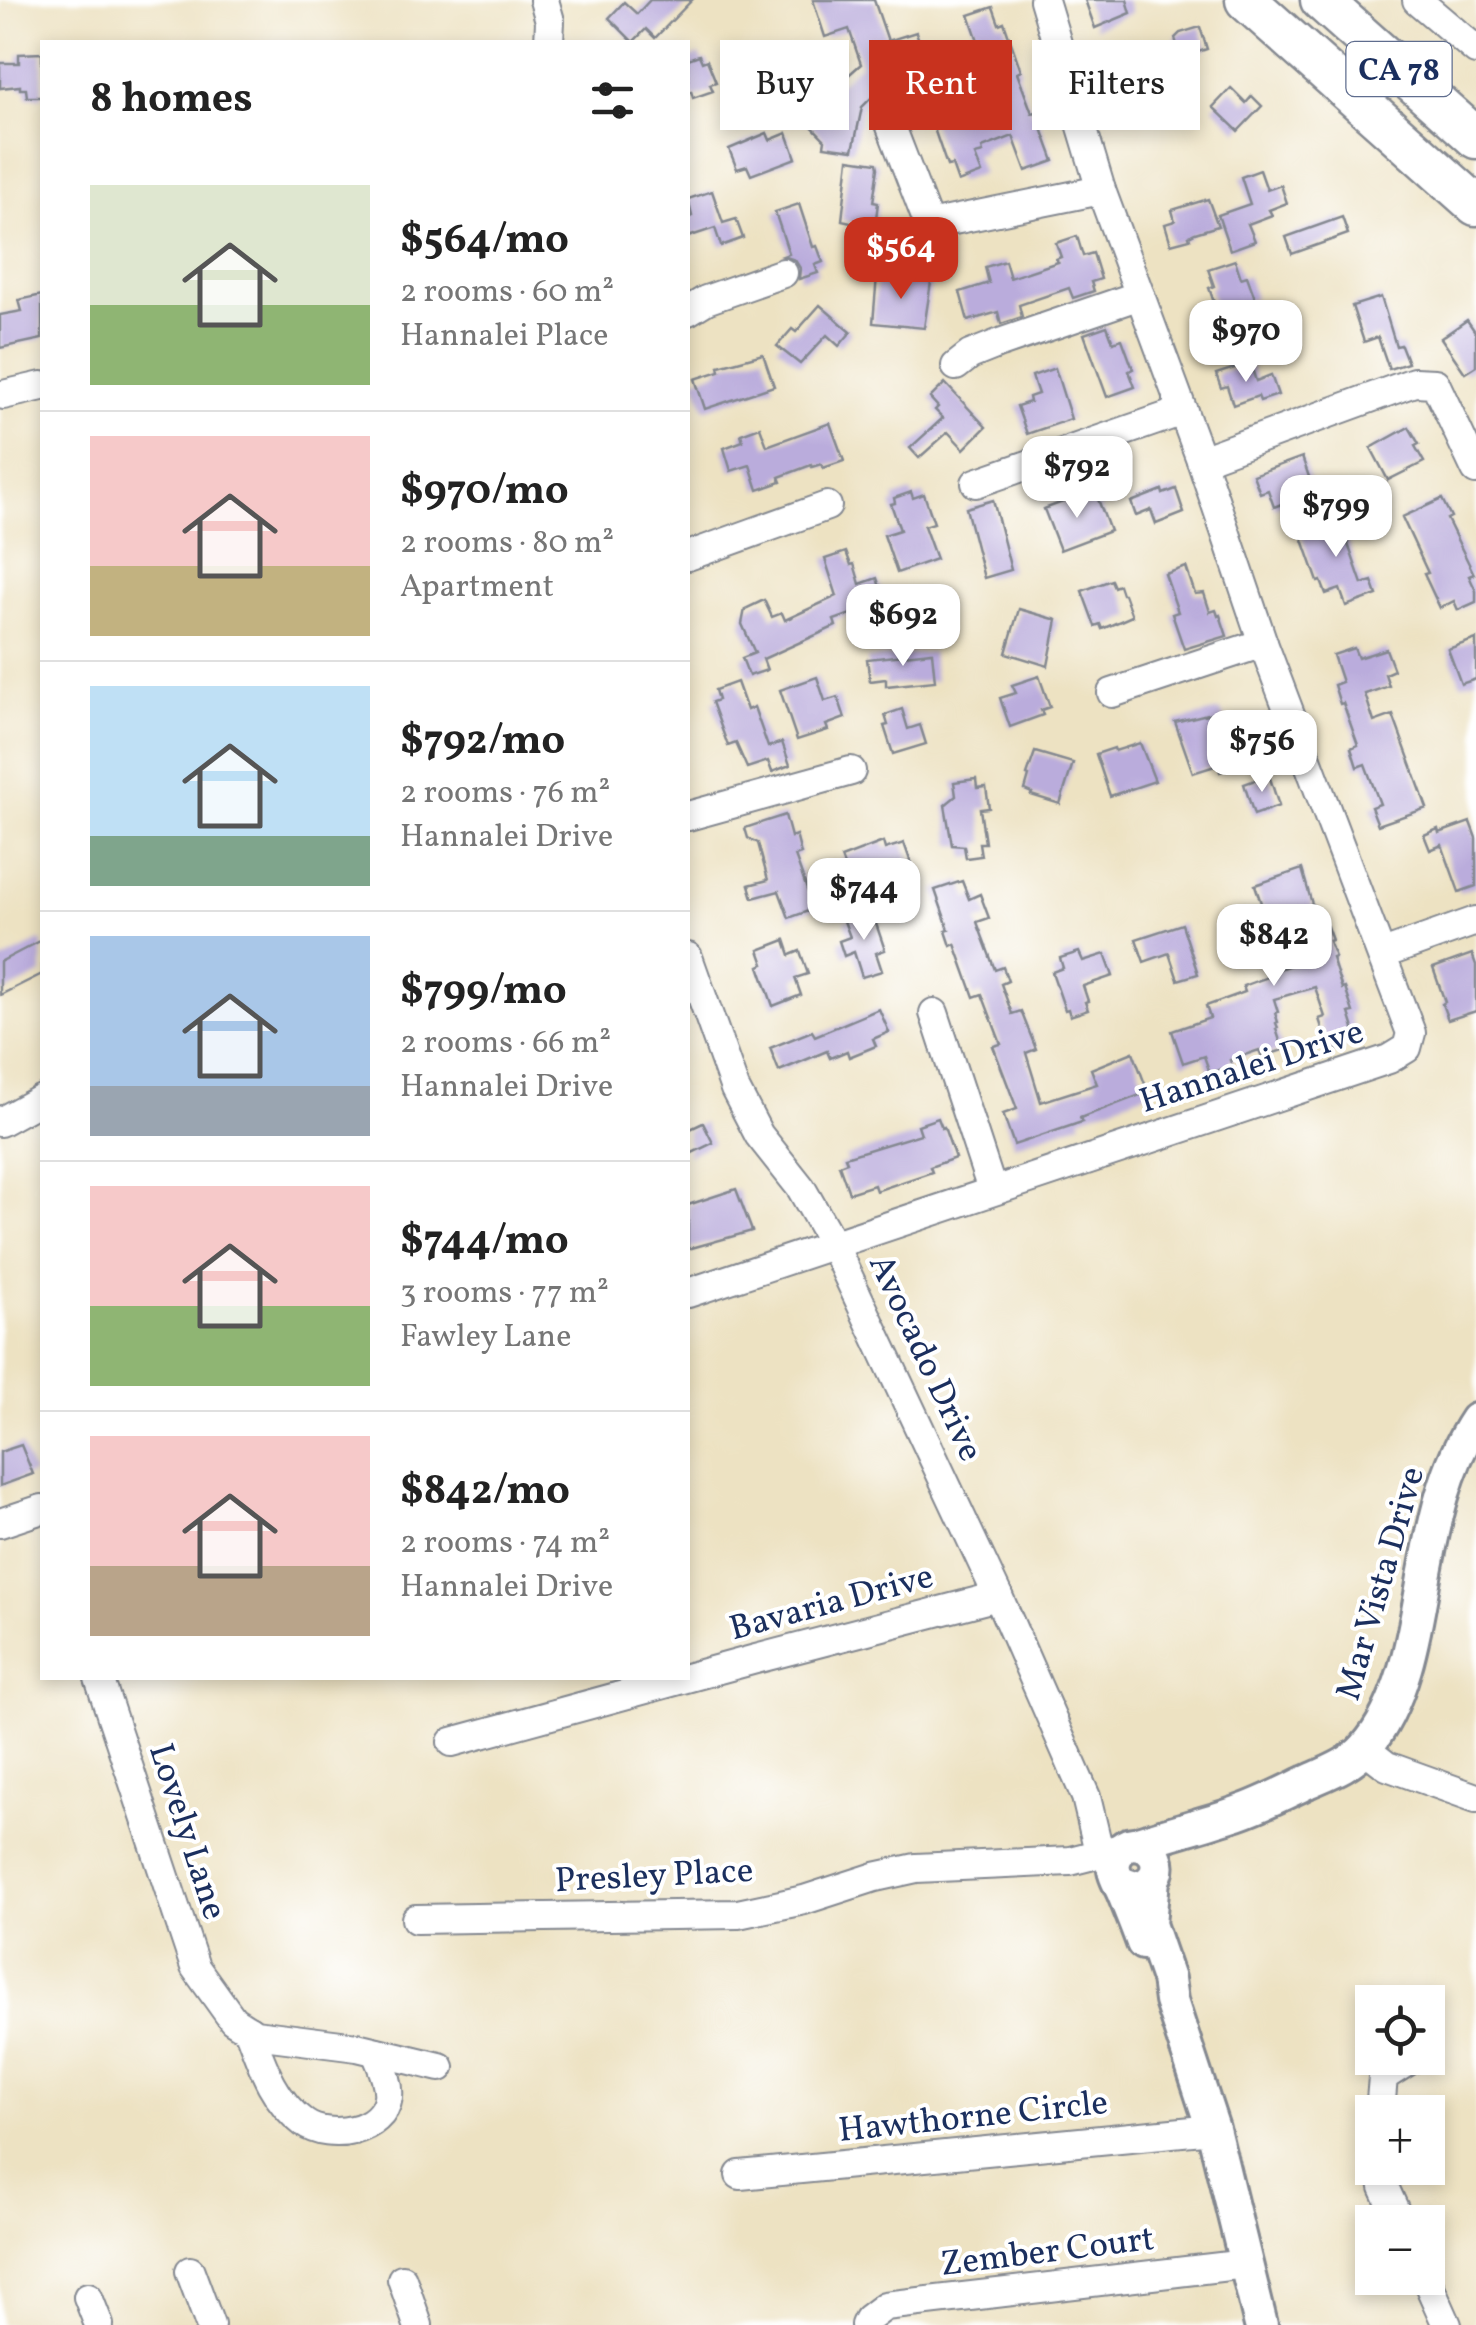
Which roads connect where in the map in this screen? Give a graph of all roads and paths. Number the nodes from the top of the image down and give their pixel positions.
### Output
1 (1044, 0) edge
2 (1246, 0) edge
3 (1322, 0) edge
4 (1427, 3) edge
5 (1472, 38) edge
6 (892, 130) edge
7 (1476, 138) edge
8 (1101, 190) junction
9 (1476, 205) edge
10 (783, 273) dead end
11 (1140, 295) junction
12 (690, 310) edge
13 (956, 366) dead end
14 (40, 386) edge
15 (3, 395) dead end
16 (1183, 411) junction
17 (1202, 460) junction
18 (1476, 470) edge
19 (976, 483) dead end
20 (827, 506) dead end
21 (690, 555) edge
22 (1263, 642) junction
23 (1112, 692) dead end
24 (851, 770) dead end
25 (690, 815) edge
26 (1476, 921) edge
27 (1383, 954) junction
28 (690, 963) edge
29 (934, 1013) dead end
30 (40, 1100) edge
31 (0, 1122) edge
32 (992, 1190) junction
33 (833, 1244) junction
34 (690, 1292) edge
35 (1476, 1420) edge
36 (40, 1509) edge
37 (0, 1523) edge
38 (998, 1596) junction
39 (690, 1677) edge
40 (100, 1680) edge
41 (679, 1680) edge
42 (452, 1742) dead end
43 (1365, 1749) junction
44 (1476, 1798) edge
45 (1241, 1812) junction
46 (1119, 1859) junction
47 (1154, 1876) junction
48 (416, 1918) dead end
49 (1171, 2001) junction
50 (248, 2030) junction
51 (376, 2052) junction
52 (440, 2067) dead end
53 (1213, 2129) junction
54 (740, 2175) dead end
55 (1246, 2264) junction
56 (190, 2271) dead end
57 (402, 2279) dead end
58 (1434, 2295) edge
59 (88, 2297) dead end
60 (99, 2325) edge
61 (210, 2325) edge
62 (418, 2325) edge
63 (865, 2325) edge
64 (1260, 2325) edge
65 (1448, 2325) edge

1 - 8 street, Hannalei Drive
2 - 9 highway, CA 78
3 - 7 highway, CA 78
4 - 5 street
6 - 8 street
8 - 11 street, Hannalei Drive
10 - 12 street
11 - 13 street
11 - 16 street, Hannalei Drive
14 - 15 street
16 - 17 street, Hannalei Drive
16 - 19 street
17 - 18 street
17 - 22 street, Hannalei Drive
20 - 21 street
22 - 23 street
22 - 27 street, Hannalei Drive
24 - 25 street
26 - 27 street
27 - 32 street, Hannalei Drive
28 - 33 street, Avocado Drive
29 - 32 street
30 - 31 street
32 - 33 street, Hannalei Drive
33 - 34 street, Hannalei Drive
33 - 38 street, Avocado Drive
35 - 43 main road, Mar Vista Drive
36 - 37 street
38 - 39 street, Bavaria Drive
38 - 46 street, Avocado Drive
40 - 50 street, Lovely Lane
41 - 42 street, Bavaria Drive
43 - 44 street
43 - 45 main road, Mar Vista Drive
45 - 46 main road, Mar Vista Drive
45 - 47 main road, Mar Vista Drive
46 - 47 main road
46 - 48 street, Presley Place
46 - 49 main road
47 - 49 main road
49 - 53 main road
50 - 51 street
50 - 51 street
51 - 52 street
53 - 54 street, Hawthorne Circle
53 - 55 main road
55 - 63 street, Zember Court
55 - 64 main road
56 - 61 street
57 - 62 street
58 - 65 street
59 - 60 street

